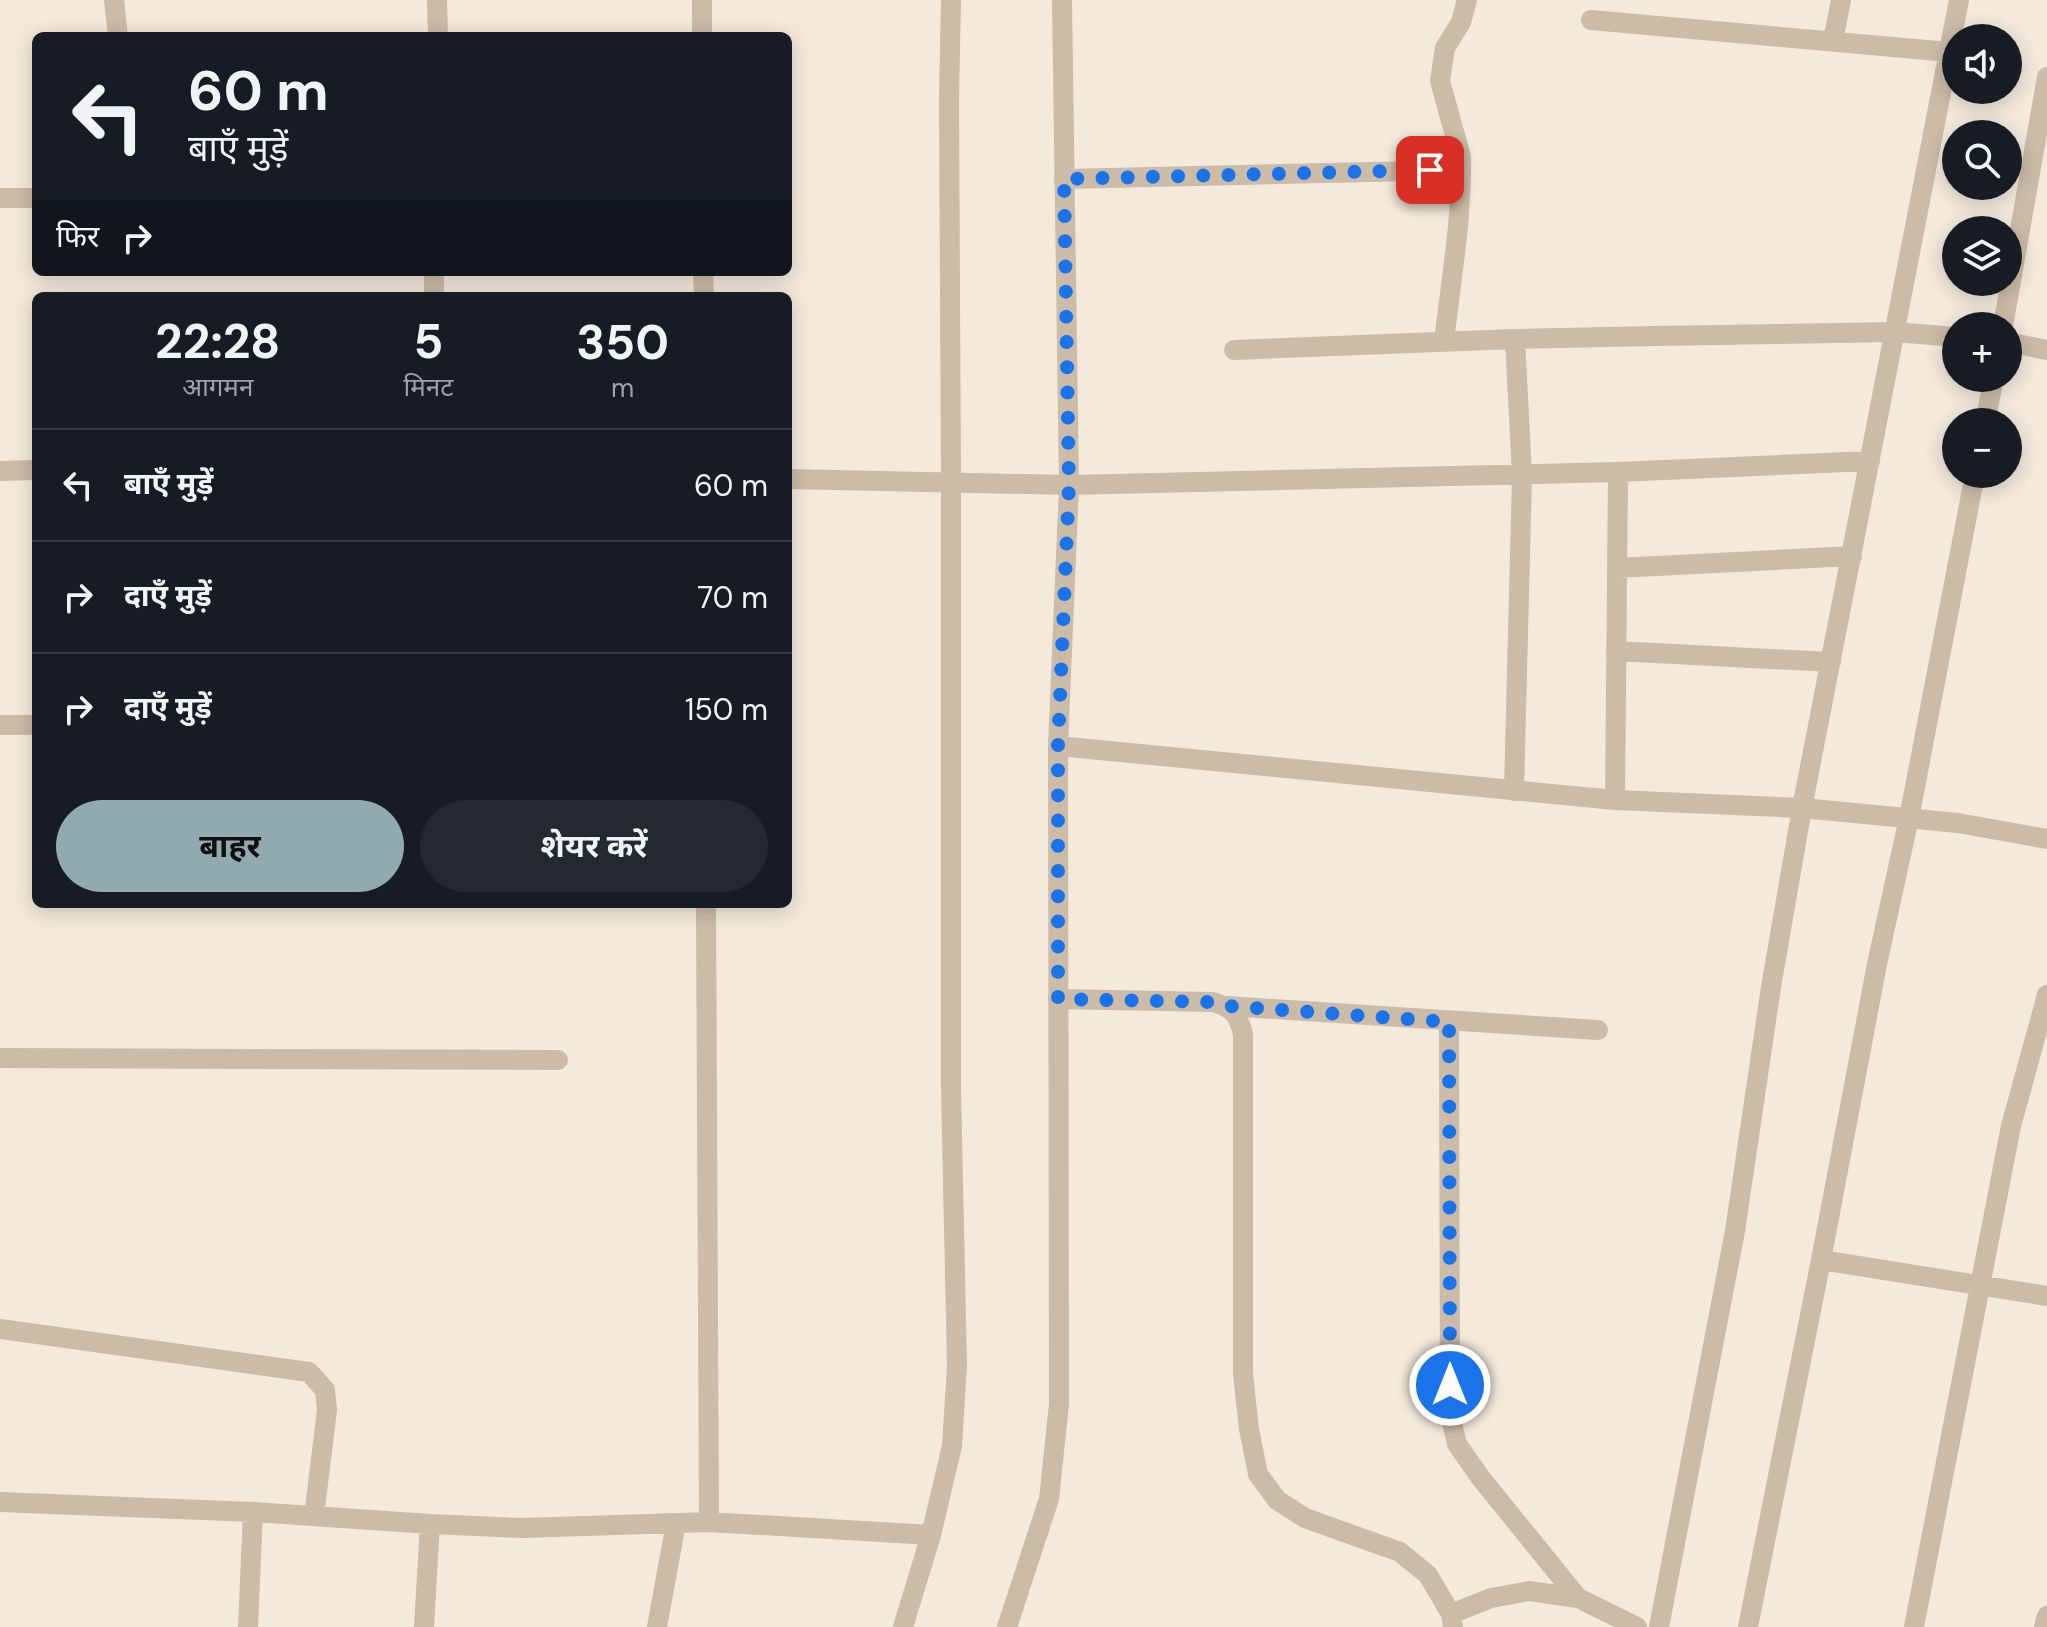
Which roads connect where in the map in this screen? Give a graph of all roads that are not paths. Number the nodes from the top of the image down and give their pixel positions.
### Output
1 (114, 0) edge
2 (437, 0) edge
3 (702, 0) edge
4 (951, 0) edge
5 (1062, 0) edge
6 (1467, 0) edge
7 (1841, 0) edge
8 (1959, 0) edge
9 (1591, 20) dead end
10 (1954, 24) edge
11 (118, 32) edge
12 (438, 32) edge
13 (702, 32) edge
14 (1833, 41) junction
15 (1942, 51) edge
16 (2047, 77) edge
17 (1942, 88) edge
18 (1461, 170) junction
19 (1064, 179) junction
20 (0, 198) edge
21 (32, 198) edge
22 (2005, 312) edge
23 (1895, 332) junction
24 (1942, 336) edge
25 (1515, 339) junction
26 (1444, 342) junction
27 (2022, 345) edge
28 (1234, 350) dead end
29 (2047, 350) edge
30 (1870, 461) junction
31 (32, 470) edge
32 (0, 471) edge
33 (1618, 472) junction
34 (1522, 475) junction
35 (792, 479) edge
36 (951, 482) junction
37 (1069, 485) junction
38 (1972, 488) edge
39 (1852, 556) junction
40 (1617, 568) junction
41 (1616, 651) junction
42 (1831, 662) junction
43 (0, 725) edge
44 (32, 725) edge
45 (1058, 746) junction
46 (1514, 791) junction
47 (1615, 800) junction
48 (1802, 808) junction
49 (1909, 818) junction
50 (2047, 839) edge
51 (706, 908) edge
52 (2047, 995) edge
53 (1058, 999) junction
54 (1227, 1006) junction
55 (1449, 1022) junction
56 (1598, 1030) dead end
57 (0, 1058) edge
58 (558, 1060) dead end
59 (1821, 1260) junction
60 (1979, 1287) junction
61 (2047, 1296) edge
62 (0, 1329) edge
63 (0, 1502) edge
64 (253, 1512) junction
65 (314, 1516) junction
66 (709, 1522) junction
67 (676, 1523) junction
68 (430, 1524) junction
69 (931, 1535) junction
70 (1578, 1598) junction
71 (2047, 1616) edge
72 (1452, 1620) edge
73 (248, 1627) edge
74 (424, 1627) edge
75 (657, 1627) edge
76 (903, 1627) edge
77 (1007, 1627) edge
78 (1637, 1627) edge
79 (1659, 1627) edge
80 (1748, 1627) edge
81 (1914, 1627) edge
82 (2044, 1627) edge

1 - 11 street
2 - 12 street
3 - 13 street
4 - 36 street
5 - 19 street
6 - 18 street
7 - 14 street
8 - 10 street
9 - 14 street
14 - 15 street
16 - 22 street
17 - 23 street
18 - 19 street
18 - 26 street
19 - 37 street
20 - 21 street
23 - 24 street
23 - 25 street
23 - 30 street
25 - 26 street
25 - 34 street
26 - 28 street
27 - 29 street
30 - 33 street
30 - 39 street
31 - 32 street
33 - 34 street
33 - 40 street
34 - 37 street
34 - 46 street
35 - 36 street
36 - 37 street
36 - 69 street
37 - 45 street
38 - 49 street
39 - 40 street
39 - 42 street
40 - 41 street
41 - 42 street
41 - 47 street
42 - 48 street
43 - 44 street
45 - 46 street
45 - 53 street
46 - 47 street
47 - 48 street
48 - 49 street
48 - 79 street
49 - 50 street
49 - 59 street
51 - 66 street
52 - 60 street
53 - 54 street
53 - 77 street
54 - 55 street
54 - 72 street
55 - 56 street
55 - 70 street
57 - 58 street
59 - 60 street
59 - 80 street
60 - 61 street
60 - 81 street
62 - 65 street
63 - 64 street
64 - 65 street
64 - 73 street
65 - 68 street
66 - 67 street
66 - 69 street
67 - 68 street
67 - 75 street
68 - 74 street
69 - 76 street
70 - 72 street
70 - 78 street
71 - 82 street

